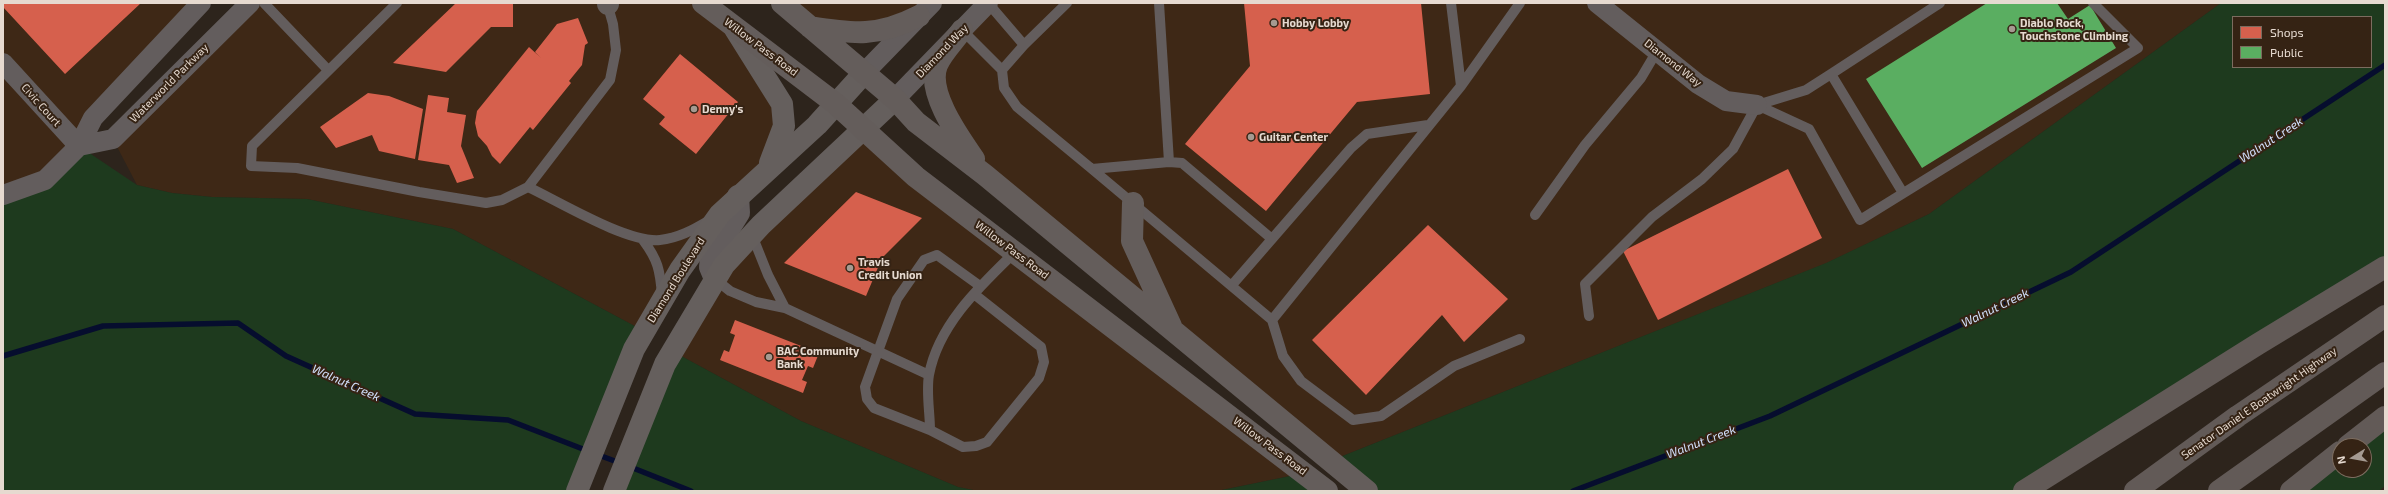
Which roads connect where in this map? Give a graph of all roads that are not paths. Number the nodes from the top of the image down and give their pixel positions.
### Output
1 (201, 3) edge
2 (250, 3) edge
3 (264, 3) edge
4 (397, 3) edge
5 (607, 3) edge
6 (703, 3) edge
7 (782, 3) edge
8 (988, 3) edge
9 (1067, 3) edge
10 (1159, 3) edge
11 (1451, 3) edge
12 (1520, 3) edge
13 (1597, 3) edge
14 (1940, 3) edge
15 (2093, 3) edge
16 (925, 10) edge
17 (734, 27) junction
18 (810, 27) junction
19 (962, 30) junction
20 (1024, 45) junction
21 (1658, 52) junction
22 (3, 63) edge
23 (328, 70) junction
24 (1002, 70) junction
25 (864, 72) junction
26 (1831, 74) junction
27 (1461, 86) junction
28 (895, 99) junction
29 (836, 104) junction
30 (1757, 105) junction
31 (1428, 125) junction
32 (864, 129) junction
33 (79, 146) junction
34 (1170, 162) junction
35 (1092, 169) junction
36 (766, 171) junction
37 (985, 175) junction
38 (528, 187) junction
39 (1903, 193) junction
40 (3, 195) edge
41 (738, 196) junction
42 (1133, 203) junction
43 (720, 214) junction
44 (1535, 215) dead end
45 (752, 234) junction
46 (1272, 239) junction
47 (643, 240) junction
48 (1015, 252) junction
49 (2385, 267) edge
50 (715, 279) junction
51 (1232, 285) junction
52 (977, 290) junction
53 (662, 300) junction
54 (784, 308) junction
55 (1589, 316) dead end
56 (2385, 316) edge
57 (1272, 320) junction
58 (1173, 330) junction
59 (1520, 339) dead end
60 (877, 352) junction
61 (2385, 372) edge
62 (929, 375) junction
63 (2385, 417) edge
64 (930, 430) junction
65 (2358, 438) edge
66 (2332, 458) edge
67 (577, 491) edge
68 (614, 491) edge
69 (1327, 491) edge
70 (1366, 491) edge
71 (2024, 491) edge
72 (2134, 491) edge
73 (2219, 491) edge
74 (2291, 491) edge

1 - 33 street
2 - 33 street, Waterworld Parkway
3 - 23 lane
4 - 23 lane
5 - 38 lane
6 - 17 main road, Willow Pass Road
7 - 18 main road
8 - 19 street, Diamond Way
8 - 20 lane
9 - 20 lane
10 - 34 lane
11 - 27 lane
12 - 27 lane
13 - 21 street, Diamond Way
14 - 26 lane
15 - 39 lane
16 - 18 main road
16 - 25 street
17 - 29 main road, Willow Pass Road
17 - 36 main road
18 - 25 main road
19 - 24 lane
19 - 28 street, Diamond Way
19 - 37 main road
20 - 24 lane
21 - 30 street, Diamond Way
21 - 44 lane
22 - 33 street, Civic Court
23 - 38 lane
24 - 35 lane
25 - 28 main road
25 - 29 main road, Diamond Boulevard
26 - 30 lane
26 - 39 lane
27 - 31 lane
28 - 32 main road
28 - 37 main road
29 - 32 main road, Willow Pass Road
29 - 36 main road, Diamond Boulevard
30 - 39 lane
30 - 55 lane
31 - 46 lane
31 - 57 lane
32 - 45 main road
32 - 48 main road, Willow Pass Road
33 - 40 street
34 - 35 lane
34 - 46 lane
35 - 42 lane
36 - 41 main road, Diamond Boulevard
37 - 58 main road
38 - 47 lane
41 - 43 main road, Diamond Boulevard
41 - 50 street
42 - 51 lane
42 - 58 main road
43 - 47 lane
43 - 53 main road, Diamond Boulevard
45 - 50 main road
45 - 54 lane
46 - 51 lane
47 - 53 lane
48 - 52 lane
48 - 69 main road, Willow Pass Road
49 - 71 highway
50 - 54 lane
50 - 68 main road
51 - 57 lane
52 - 60 lane
52 - 62 lane
52 - 64 lane
53 - 67 main road, Diamond Boulevard
54 - 60 lane
56 - 72 highway, Senator Daniel E Boatwright Highway
57 - 59 lane
58 - 70 main road
60 - 62 lane
60 - 64 lane
61 - 73 highway
62 - 64 lane
63 - 65 highway
66 - 74 highway

